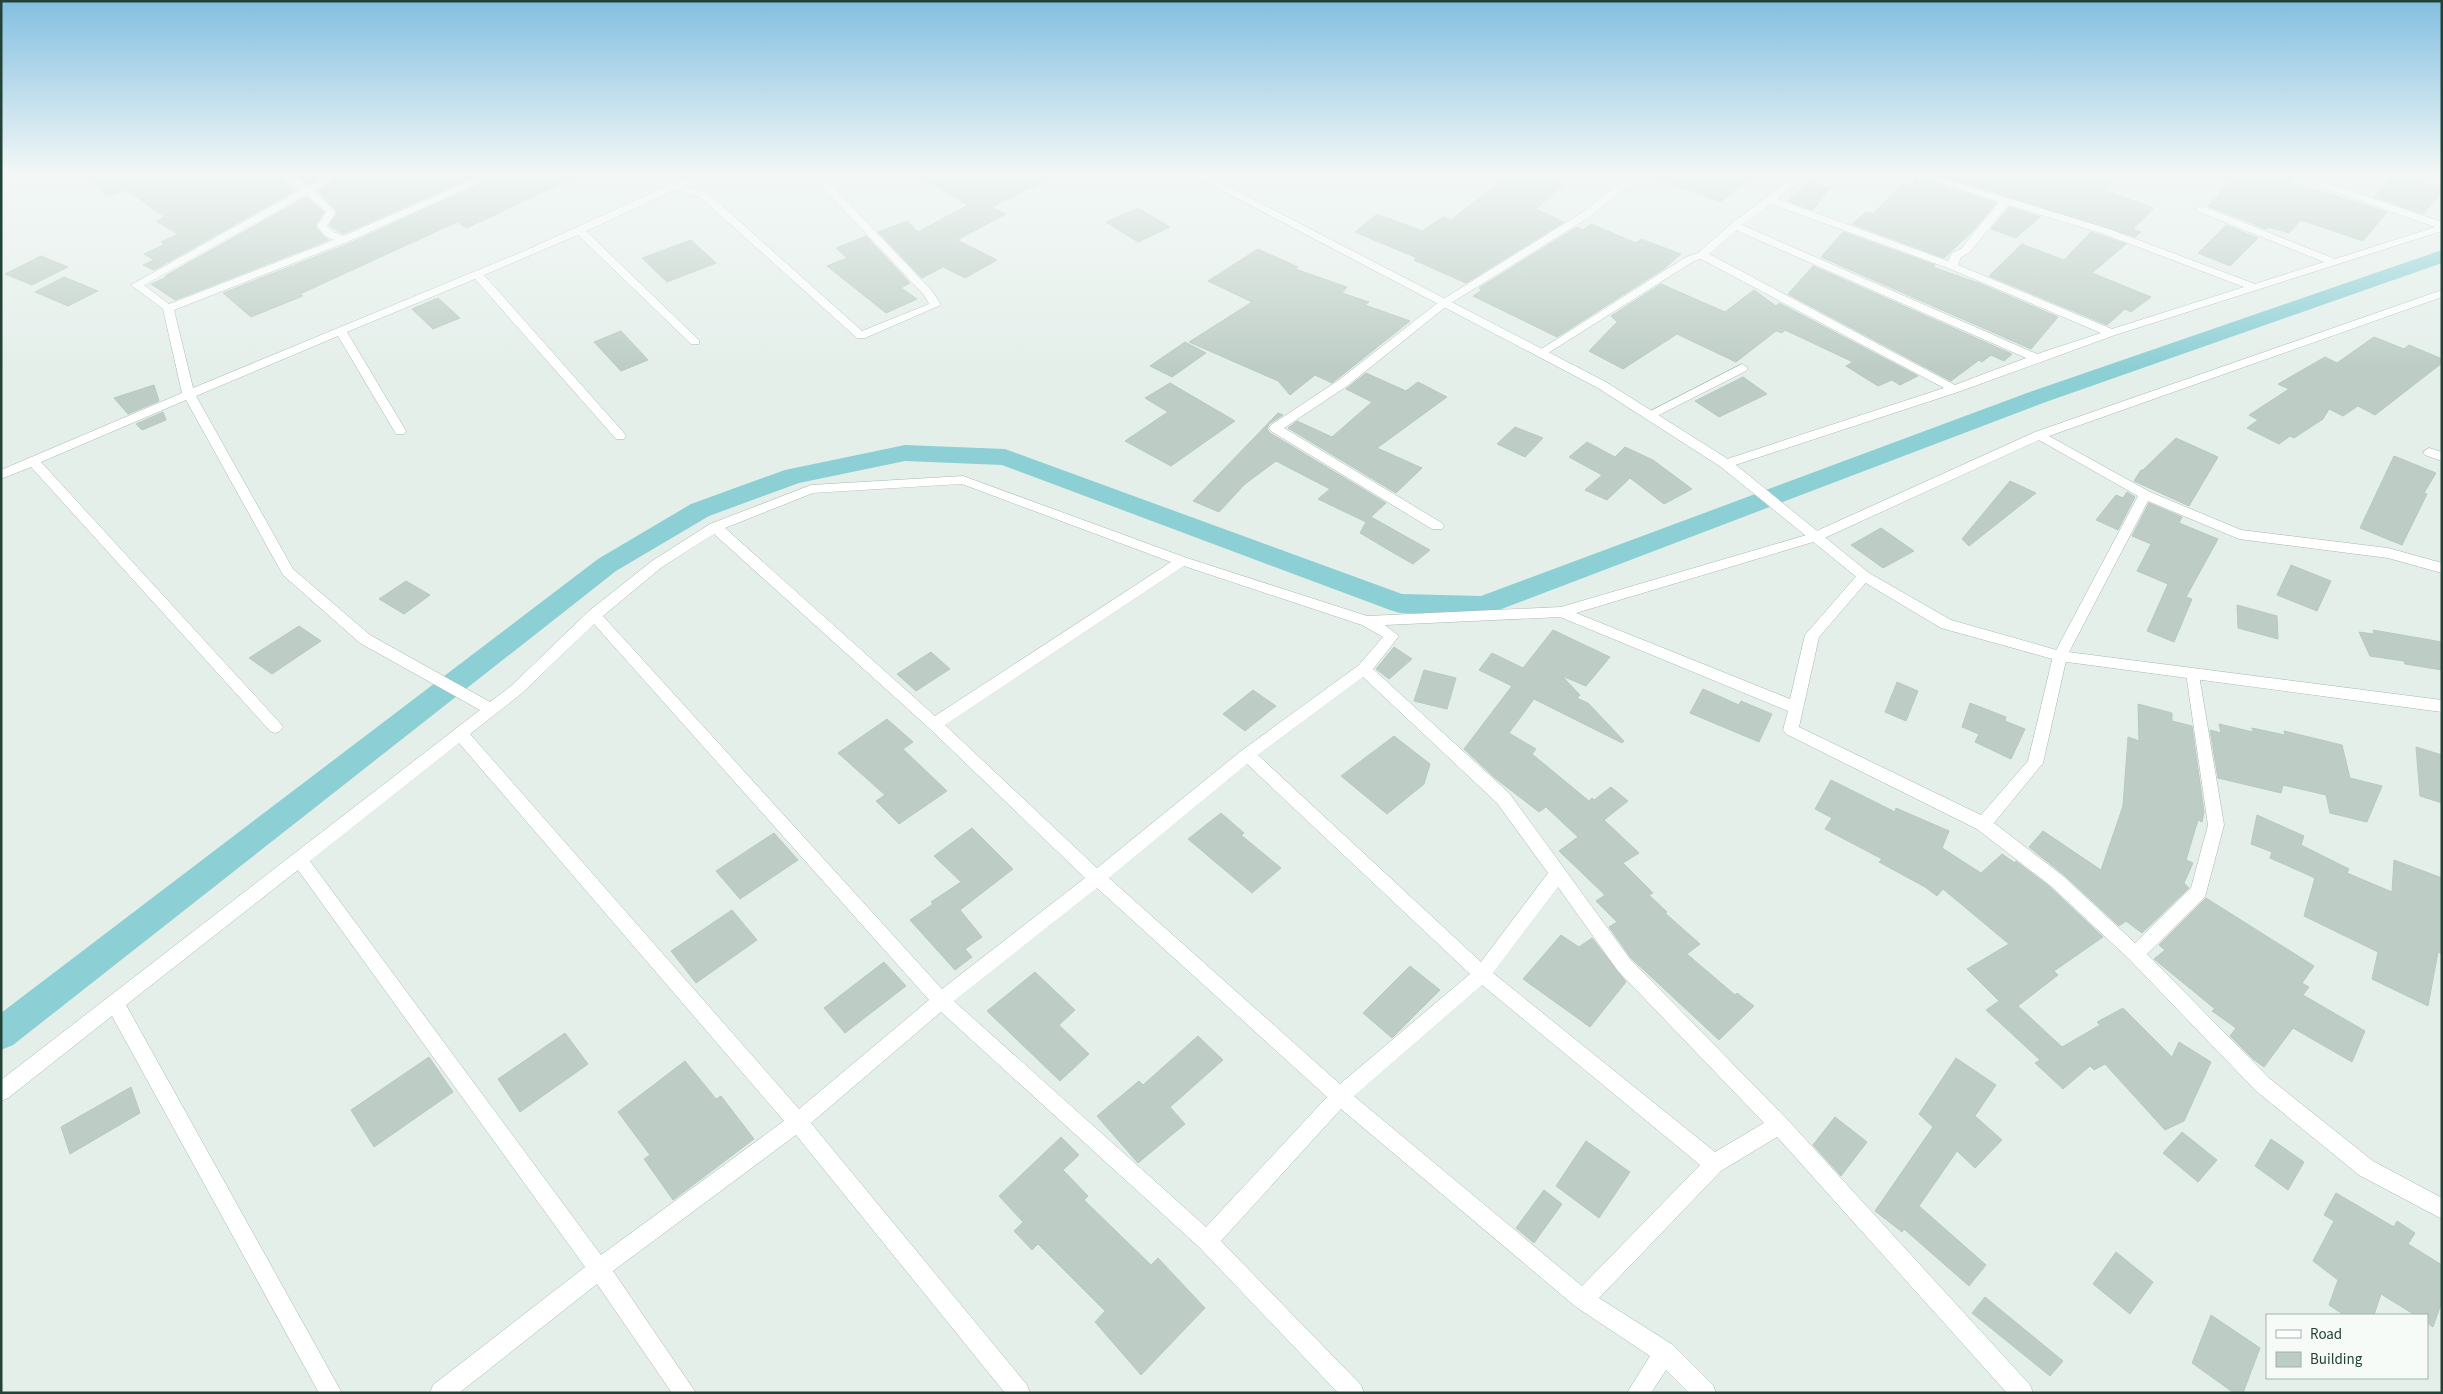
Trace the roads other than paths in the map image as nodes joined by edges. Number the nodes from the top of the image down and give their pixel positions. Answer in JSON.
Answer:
{"nodes":[{"id":1,"x":222,"y":239,"type":"edge"},
{"id":2,"x":561,"y":239,"type":"edge"},
{"id":3,"x":588,"y":239,"type":"edge"},
{"id":4,"x":753,"y":239,"type":"edge"},
{"id":5,"x":878,"y":239,"type":"edge"},
{"id":6,"x":1321,"y":239,"type":"edge"},
{"id":7,"x":1547,"y":239,"type":"edge"},
{"id":8,"x":1720,"y":239,"type":"edge"},
{"id":9,"x":1765,"y":239,"type":"edge"},
{"id":10,"x":1878,"y":239,"type":"edge"},
{"id":11,"x":1975,"y":239,"type":"edge"},
{"id":12,"x":2124,"y":239,"type":"edge"},
{"id":13,"x":2276,"y":239,"type":"edge"},
{"id":14,"x":2405,"y":239,"type":"edge"},
{"id":15,"x":343,"y":240,"type":"edge"},
{"id":16,"x":1702,"y":255,"type":"junction"},
{"id":17,"x":2334,"y":262,"type":"junction"},
{"id":18,"x":1952,"y":266,"type":"junction"},
{"id":19,"x":477,"y":274,"type":"junction"},
{"id":20,"x":2253,"y":287,"type":"junction"},
{"id":21,"x":2441,"y":295,"type":"edge"},
{"id":22,"x":1444,"y":303,"type":"junction"},
{"id":23,"x":168,"y":308,"type":"junction"},
{"id":24,"x":340,"y":330,"type":"junction"},
{"id":25,"x":2111,"y":333,"type":"junction"},
{"id":26,"x":695,"y":342,"type":"dead end"},
{"id":27,"x":1540,"y":353,"type":"junction"},
{"id":28,"x":2036,"y":358,"type":"junction"},
{"id":29,"x":1742,"y":368,"type":"dead end"},
{"id":30,"x":1954,"y":389,"type":"junction"},
{"id":31,"x":188,"y":394,"type":"junction"},
{"id":32,"x":1649,"y":415,"type":"junction"},
{"id":33,"x":400,"y":431,"type":"dead end"},
{"id":34,"x":2038,"y":435,"type":"junction"},
{"id":35,"x":620,"y":436,"type":"dead end"},
{"id":36,"x":2429,"y":452,"type":"dead end"},
{"id":37,"x":2442,"y":457,"type":"edge"},
{"id":38,"x":33,"y":461,"type":"junction"},
{"id":39,"x":1729,"y":467,"type":"junction"},
{"id":40,"x":1,"y":475,"type":"edge"},
{"id":41,"x":2145,"y":495,"type":"junction"},
{"id":42,"x":1437,"y":526,"type":"dead end"},
{"id":43,"x":715,"y":527,"type":"junction"},
{"id":44,"x":1810,"y":533,"type":"junction"},
{"id":45,"x":1182,"y":561,"type":"junction"},
{"id":46,"x":2442,"y":568,"type":"edge"},
{"id":47,"x":1864,"y":576,"type":"junction"},
{"id":48,"x":1561,"y":612,"type":"junction"},
{"id":49,"x":594,"y":614,"type":"junction"},
{"id":50,"x":1367,"y":621,"type":"junction"},
{"id":51,"x":2060,"y":656,"type":"junction"},
{"id":52,"x":1364,"y":669,"type":"junction"},
{"id":53,"x":2193,"y":673,"type":"junction"},
{"id":54,"x":2442,"y":706,"type":"edge"},
{"id":55,"x":1796,"y":708,"type":"junction"},
{"id":56,"x":491,"y":709,"type":"junction"},
{"id":57,"x":934,"y":724,"type":"junction"},
{"id":58,"x":275,"y":727,"type":"dead end"},
{"id":59,"x":460,"y":733,"type":"junction"},
{"id":60,"x":1247,"y":755,"type":"junction"},
{"id":61,"x":1983,"y":824,"type":"junction"},
{"id":62,"x":300,"y":859,"type":"junction"},
{"id":63,"x":1558,"y":873,"type":"junction"},
{"id":64,"x":1097,"y":878,"type":"junction"},
{"id":65,"x":2135,"y":954,"type":"junction"},
{"id":66,"x":1482,"y":974,"type":"junction"},
{"id":67,"x":941,"y":1001,"type":"junction"},
{"id":68,"x":115,"y":1003,"type":"junction"},
{"id":69,"x":1,"y":1092,"type":"edge"},
{"id":70,"x":1340,"y":1096,"type":"junction"},
{"id":71,"x":798,"y":1122,"type":"junction"},
{"id":72,"x":1779,"y":1125,"type":"junction"},
{"id":73,"x":1714,"y":1164,"type":"junction"},
{"id":74,"x":2442,"y":1209,"type":"edge"},
{"id":75,"x":1207,"y":1241,"type":"junction"},
{"id":76,"x":599,"y":1269,"type":"junction"},
{"id":77,"x":1583,"y":1300,"type":"junction"},
{"id":78,"x":1665,"y":1353,"type":"junction"},
{"id":79,"x":331,"y":1393,"type":"edge"},
{"id":80,"x":441,"y":1393,"type":"edge"},
{"id":81,"x":685,"y":1393,"type":"edge"},
{"id":82,"x":1019,"y":1393,"type":"edge"},
{"id":83,"x":1353,"y":1393,"type":"edge"},
{"id":84,"x":1638,"y":1393,"type":"edge"},
{"id":85,"x":1705,"y":1393,"type":"edge"},
{"id":86,"x":2022,"y":1393,"type":"edge"}],
"edges":[{"from":1,"to":23,"type":"street"},
{"from":2,"to":19,"type":"street"},
{"from":3,"to":26,"type":"street"},
{"from":4,"to":5,"type":"street"},
{"from":6,"to":22,"type":"street"},
{"from":7,"to":22,"type":"street"},
{"from":8,"to":16,"type":"street"},
{"from":9,"to":28,"type":"street"},
{"from":10,"to":18,"type":"street"},
{"from":11,"to":18,"type":"street"},
{"from":12,"to":20,"type":"street"},
{"from":13,"to":17,"type":"street"},
{"from":14,"to":17,"type":"street"},
{"from":15,"to":23,"type":"street"},
{"from":16,"to":27,"type":"street"},
{"from":16,"to":30,"type":"street"},
{"from":17,"to":20,"type":"street"},
{"from":18,"to":25,"type":"street"},
{"from":19,"to":24,"type":"street"},
{"from":19,"to":35,"type":"street"},
{"from":20,"to":25,"type":"street"},
{"from":21,"to":34,"type":"street"},
{"from":22,"to":27,"type":"street"},
{"from":22,"to":42,"type":"street"},
{"from":23,"to":31,"type":"street"},
{"from":24,"to":31,"type":"street"},
{"from":24,"to":33,"type":"street"},
{"from":25,"to":28,"type":"street"},
{"from":27,"to":32,"type":"street"},
{"from":28,"to":30,"type":"street"},
{"from":29,"to":32,"type":"street"},
{"from":30,"to":39,"type":"street"},
{"from":31,"to":38,"type":"street"},
{"from":31,"to":56,"type":"street"},
{"from":32,"to":39,"type":"street"},
{"from":34,"to":41,"type":"street"},
{"from":34,"to":44,"type":"street"},
{"from":36,"to":37,"type":"street"},
{"from":38,"to":40,"type":"street"},
{"from":38,"to":58,"type":"street"},
{"from":39,"to":44,"type":"street"},
{"from":41,"to":46,"type":"street"},
{"from":41,"to":51,"type":"street"},
{"from":43,"to":45,"type":"street"},
{"from":43,"to":49,"type":"street"},
{"from":43,"to":57,"type":"street"},
{"from":44,"to":47,"type":"street"},
{"from":44,"to":48,"type":"street"},
{"from":45,"to":50,"type":"street"},
{"from":45,"to":57,"type":"street"},
{"from":47,"to":51,"type":"street"},
{"from":47,"to":55,"type":"street"},
{"from":48,"to":50,"type":"street"},
{"from":48,"to":55,"type":"street"},
{"from":49,"to":56,"type":"street"},
{"from":49,"to":67,"type":"street"},
{"from":50,"to":52,"type":"street"},
{"from":51,"to":53,"type":"street"},
{"from":51,"to":61,"type":"street"},
{"from":52,"to":60,"type":"street"},
{"from":52,"to":63,"type":"street"},
{"from":53,"to":54,"type":"street"},
{"from":53,"to":65,"type":"street"},
{"from":55,"to":61,"type":"street"},
{"from":56,"to":59,"type":"street"},
{"from":57,"to":64,"type":"street"},
{"from":59,"to":62,"type":"street"},
{"from":59,"to":71,"type":"street"},
{"from":60,"to":64,"type":"street"},
{"from":60,"to":66,"type":"street"},
{"from":61,"to":65,"type":"street"},
{"from":62,"to":68,"type":"street"},
{"from":62,"to":76,"type":"street"},
{"from":63,"to":66,"type":"street"},
{"from":63,"to":72,"type":"street"},
{"from":64,"to":67,"type":"street"},
{"from":64,"to":70,"type":"street"},
{"from":65,"to":74,"type":"street"},
{"from":66,"to":70,"type":"street"},
{"from":66,"to":73,"type":"street"},
{"from":67,"to":71,"type":"street"},
{"from":67,"to":75,"type":"street"},
{"from":68,"to":69,"type":"street"},
{"from":68,"to":79,"type":"street"},
{"from":70,"to":75,"type":"street"},
{"from":70,"to":77,"type":"street"},
{"from":71,"to":76,"type":"street"},
{"from":71,"to":82,"type":"street"},
{"from":72,"to":73,"type":"street"},
{"from":72,"to":86,"type":"street"},
{"from":73,"to":77,"type":"street"},
{"from":75,"to":83,"type":"street"},
{"from":76,"to":80,"type":"street"},
{"from":76,"to":81,"type":"street"},
{"from":77,"to":78,"type":"street"},
{"from":78,"to":84,"type":"street"},
{"from":78,"to":85,"type":"street"}]}
